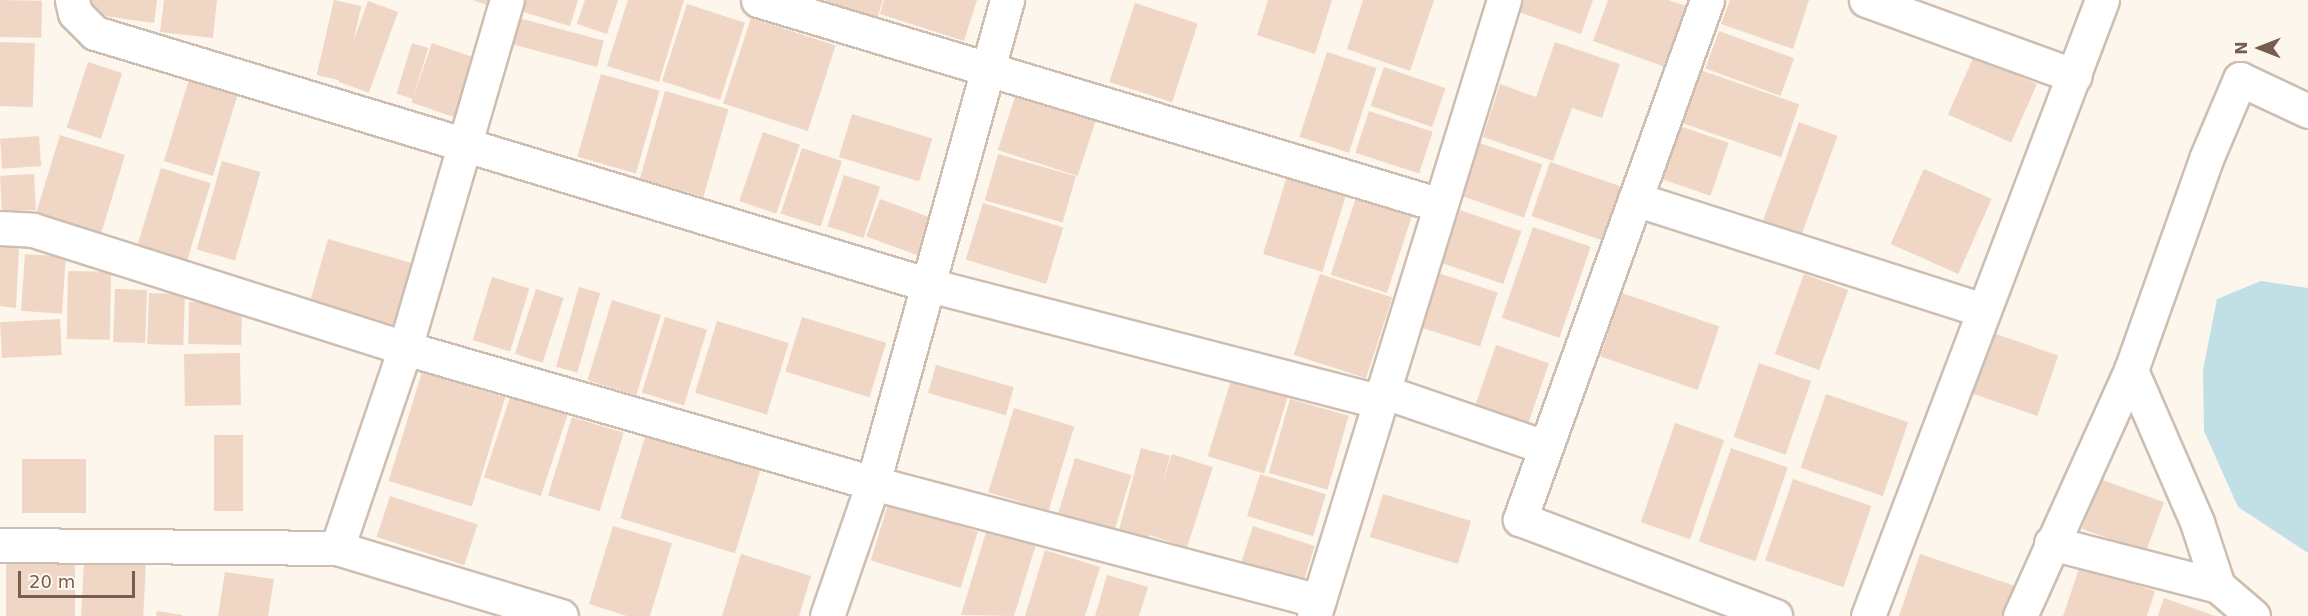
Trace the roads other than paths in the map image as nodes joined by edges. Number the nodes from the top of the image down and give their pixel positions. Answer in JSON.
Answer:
{"nodes":[{"id":1,"x":72,"y":0,"type":"edge"},
{"id":2,"x":507,"y":0,"type":"edge"},
{"id":3,"x":758,"y":0,"type":"edge"},
{"id":4,"x":1007,"y":0,"type":"edge"},
{"id":5,"x":1504,"y":0,"type":"edge"},
{"id":6,"x":1707,"y":0,"type":"edge"},
{"id":7,"x":1866,"y":0,"type":"edge"},
{"id":8,"x":2102,"y":0,"type":"edge"},
{"id":9,"x":989,"y":69,"type":"junction"},
{"id":10,"x":2075,"y":76,"type":"junction"},
{"id":11,"x":2308,"y":111,"type":"edge"},
{"id":12,"x":463,"y":144,"type":"junction"},
{"id":13,"x":1635,"y":199,"type":"junction"},
{"id":14,"x":1440,"y":205,"type":"junction"},
{"id":15,"x":0,"y":228,"type":"edge"},
{"id":16,"x":929,"y":285,"type":"junction"},
{"id":17,"x":1982,"y":310,"type":"junction"},
{"id":18,"x":405,"y":348,"type":"junction"},
{"id":19,"x":2131,"y":370,"type":"junction"},
{"id":20,"x":1380,"y":396,"type":"junction"},
{"id":21,"x":1545,"y":447,"type":"junction"},
{"id":22,"x":873,"y":483,"type":"junction"},
{"id":23,"x":2051,"y":543,"type":"junction"},
{"id":24,"x":0,"y":545,"type":"edge"},
{"id":25,"x":337,"y":548,"type":"junction"},
{"id":26,"x":2218,"y":586,"type":"junction"},
{"id":27,"x":1708,"y":604,"type":"edge"},
{"id":28,"x":1317,"y":609,"type":"edge"},
{"id":29,"x":561,"y":616,"type":"edge"},
{"id":30,"x":827,"y":616,"type":"edge"},
{"id":31,"x":1775,"y":616,"type":"edge"},
{"id":32,"x":1868,"y":616,"type":"edge"},
{"id":33,"x":2020,"y":616,"type":"edge"},
{"id":34,"x":2253,"y":616,"type":"edge"}],
"edges":[{"from":1,"to":12,"type":"street"},
{"from":2,"to":12,"type":"street"},
{"from":3,"to":9,"type":"street"},
{"from":4,"to":9,"type":"street"},
{"from":5,"to":14,"type":"street"},
{"from":6,"to":13,"type":"street"},
{"from":7,"to":10,"type":"street"},
{"from":8,"to":10,"type":"street"},
{"from":9,"to":14,"type":"street"},
{"from":9,"to":16,"type":"street"},
{"from":10,"to":17,"type":"street"},
{"from":11,"to":19,"type":"street"},
{"from":12,"to":16,"type":"street"},
{"from":12,"to":18,"type":"street"},
{"from":13,"to":17,"type":"street"},
{"from":13,"to":21,"type":"street"},
{"from":14,"to":20,"type":"street"},
{"from":15,"to":18,"type":"street"},
{"from":16,"to":20,"type":"street"},
{"from":16,"to":22,"type":"street"},
{"from":17,"to":32,"type":"street"},
{"from":18,"to":22,"type":"street"},
{"from":18,"to":25,"type":"street"},
{"from":19,"to":23,"type":"street"},
{"from":19,"to":26,"type":"street"},
{"from":20,"to":21,"type":"street"},
{"from":20,"to":28,"type":"street"},
{"from":21,"to":27,"type":"street"},
{"from":22,"to":28,"type":"street"},
{"from":22,"to":30,"type":"street"},
{"from":23,"to":26,"type":"street"},
{"from":23,"to":33,"type":"street"},
{"from":24,"to":25,"type":"street"},
{"from":25,"to":29,"type":"street"},
{"from":26,"to":34,"type":"street"},
{"from":27,"to":31,"type":"street"}]}
